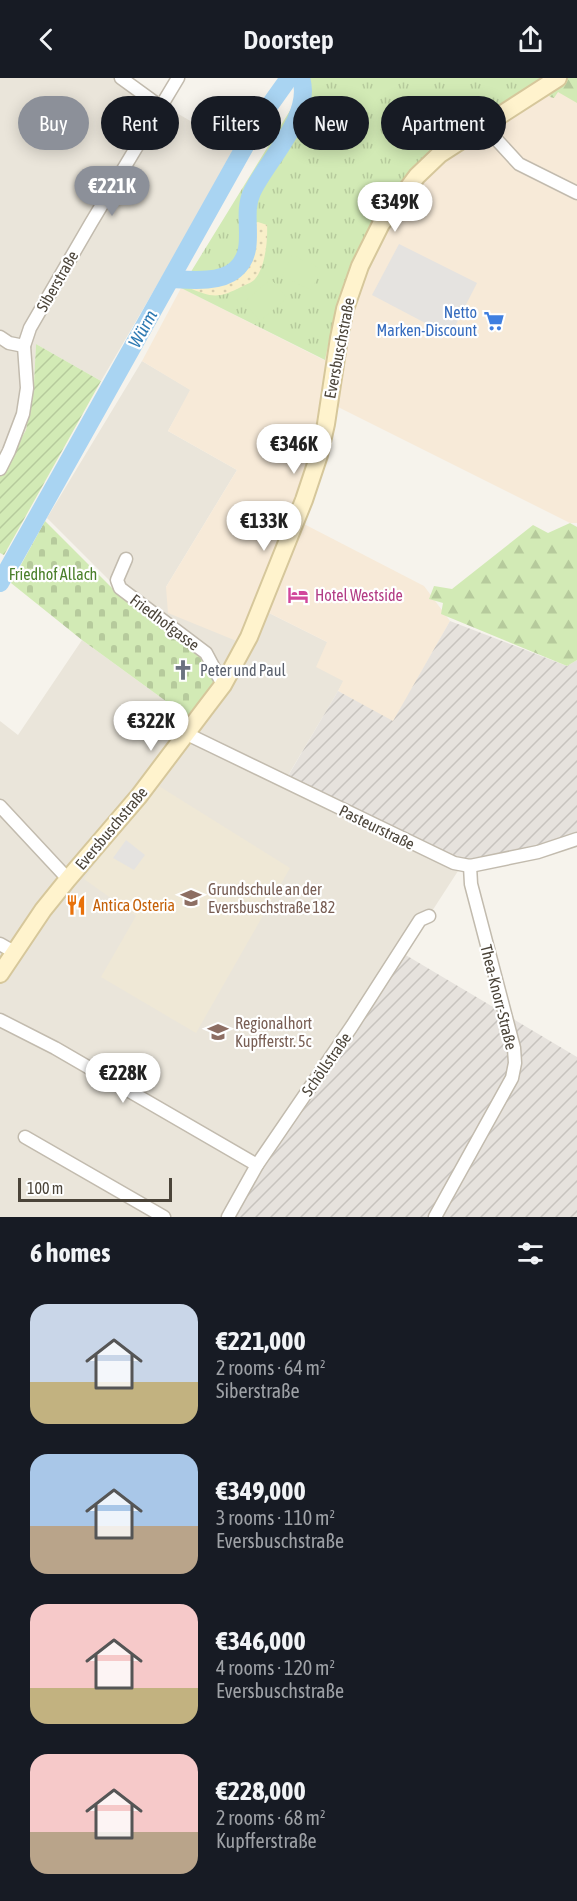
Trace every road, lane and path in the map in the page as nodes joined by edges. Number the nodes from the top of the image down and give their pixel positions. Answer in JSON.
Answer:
{"nodes":[{"id":1,"x":121,"y":78,"type":"edge"},
{"id":2,"x":178,"y":78,"type":"edge"},
{"id":3,"x":558,"y":78,"type":"edge"},
{"id":4,"x":146,"y":96,"type":"edge"},
{"id":5,"x":167,"y":96,"type":"edge"},
{"id":6,"x":506,"y":112,"type":"edge"},
{"id":7,"x":135,"y":150,"type":"edge"},
{"id":8,"x":446,"y":150,"type":"edge"},
{"id":9,"x":506,"y":150,"type":"edge"},
{"id":10,"x":577,"y":193,"type":"edge"},
{"id":11,"x":0,"y":337,"type":"edge"},
{"id":12,"x":24,"y":346,"type":"junction"},
{"id":13,"x":0,"y":468,"type":"edge"},
{"id":14,"x":126,"y":559,"type":"dead end"},
{"id":15,"x":223,"y":685,"type":"junction"},
{"id":16,"x":187,"y":734,"type":"junction"},
{"id":17,"x":0,"y":806,"type":"edge"},
{"id":18,"x":577,"y":839,"type":"edge"},
{"id":19,"x":470,"y":866,"type":"junction"},
{"id":20,"x":68,"y":879,"type":"junction"},
{"id":21,"x":429,"y":916,"type":"dead end"},
{"id":22,"x":7,"y":948,"type":"edge"},
{"id":23,"x":0,"y":974,"type":"edge"},
{"id":24,"x":0,"y":1020,"type":"edge"},
{"id":25,"x":25,"y":1137,"type":"dead end"},
{"id":26,"x":257,"y":1165,"type":"junction"},
{"id":27,"x":164,"y":1217,"type":"edge"},
{"id":28,"x":228,"y":1217,"type":"edge"},
{"id":29,"x":435,"y":1217,"type":"edge"}],
"edges":[{"from":1,"to":4,"type":"street"},
{"from":2,"to":5,"type":"street","name":"Siberstraße"},
{"from":3,"to":6,"type":"main road","name":"Eversbuschstraße"},
{"from":7,"to":12,"type":"street","name":"Siberstraße"},
{"from":8,"to":15,"type":"main road","name":"Eversbuschstraße"},
{"from":9,"to":10,"type":"street"},
{"from":11,"to":12,"type":"street"},
{"from":12,"to":13,"type":"street","name":"Siberstraße"},
{"from":14,"to":15,"type":"street","name":"Friedhofgasse"},
{"from":15,"to":16,"type":"main road","name":"Eversbuschstraße"},
{"from":16,"to":19,"type":"street","name":"Pasteurstraße"},
{"from":16,"to":20,"type":"main road","name":"Eversbuschstraße"},
{"from":17,"to":20,"type":"street"},
{"from":18,"to":19,"type":"street","name":"Pasteurstraße"},
{"from":19,"to":29,"type":"street","name":"Thea-Knorr-Straße"},
{"from":20,"to":22,"type":"main road","name":"Eversbuschstraße"},
{"from":21,"to":26,"type":"street","name":"Schöllstraße"},
{"from":22,"to":23,"type":"main road","name":"Eversbuschstraße"},
{"from":24,"to":26,"type":"street"},
{"from":25,"to":27,"type":"street"},
{"from":26,"to":28,"type":"street","name":"Schöllstraße"}]}
